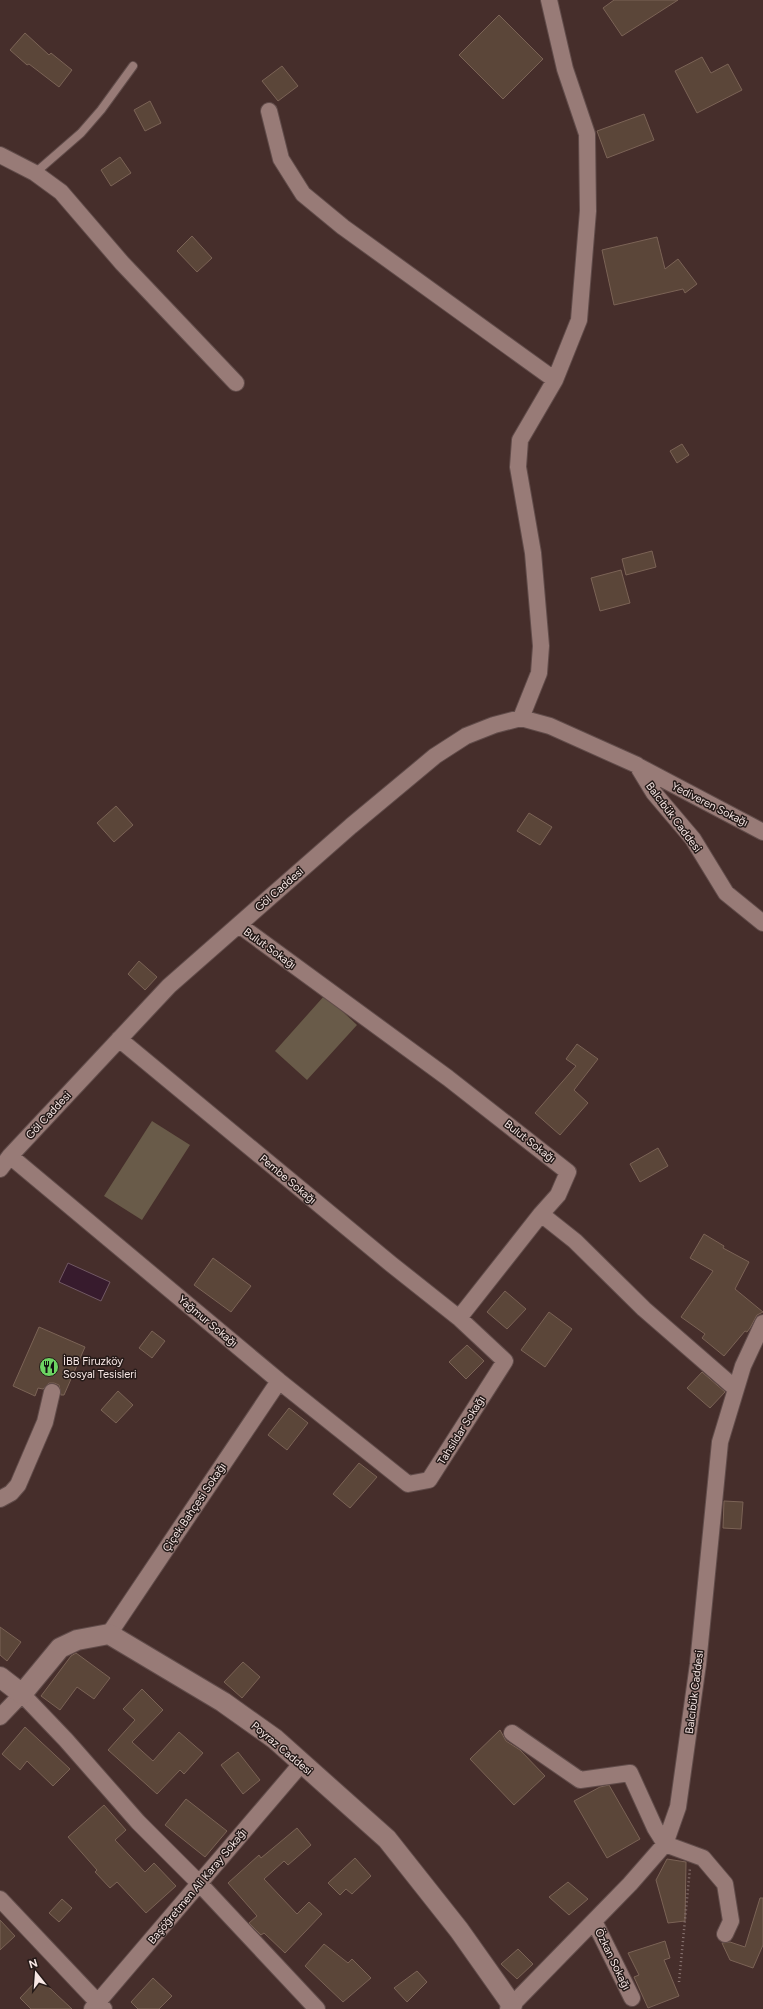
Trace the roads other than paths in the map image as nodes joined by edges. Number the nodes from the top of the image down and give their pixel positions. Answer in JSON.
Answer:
{"nodes":[{"id":1,"x":549,"y":0,"type":"edge"},
{"id":2,"x":133,"y":66,"type":"dead end"},
{"id":3,"x":269,"y":111,"type":"dead end"},
{"id":4,"x":0,"y":155,"type":"edge"},
{"id":5,"x":35,"y":173,"type":"junction"},
{"id":6,"x":555,"y":380,"type":"junction"},
{"id":7,"x":236,"y":383,"type":"dead end"},
{"id":8,"x":521,"y":718,"type":"junction"},
{"id":9,"x":637,"y":765,"type":"junction"},
{"id":10,"x":763,"y":832,"type":"edge"},
{"id":11,"x":763,"y":923,"type":"edge"},
{"id":12,"x":239,"y":925,"type":"junction"},
{"id":13,"x":119,"y":1039,"type":"junction"},
{"id":14,"x":10,"y":1156,"type":"junction"},
{"id":15,"x":0,"y":1169,"type":"edge"},
{"id":16,"x":541,"y":1214,"type":"junction"},
{"id":17,"x":459,"y":1318,"type":"junction"},
{"id":18,"x":763,"y":1323,"type":"edge"},
{"id":19,"x":505,"y":1361,"type":"joint"},
{"id":20,"x":279,"y":1381,"type":"junction"},
{"id":21,"x":736,"y":1389,"type":"junction"},
{"id":22,"x":52,"y":1392,"type":"dead end"},
{"id":23,"x":408,"y":1484,"type":"joint"},
{"id":24,"x":0,"y":1498,"type":"edge"},
{"id":25,"x":109,"y":1634,"type":"junction"},
{"id":26,"x":0,"y":1677,"type":"edge"},
{"id":27,"x":22,"y":1694,"type":"junction"},
{"id":28,"x":0,"y":1717,"type":"edge"},
{"id":29,"x":512,"y":1733,"type":"dead end"},
{"id":30,"x":302,"y":1763,"type":"junction"},
{"id":31,"x":665,"y":1844,"type":"junction"},
{"id":32,"x":200,"y":1883,"type":"junction"},
{"id":33,"x":0,"y":1899,"type":"edge"},
{"id":34,"x":594,"y":1921,"type":"junction"},
{"id":35,"x":725,"y":1934,"type":"dead end"},
{"id":36,"x":632,"y":1998,"type":"dead end"},
{"id":37,"x":98,"y":2007,"type":"edge"},
{"id":38,"x":510,"y":2007,"type":"edge"},
{"id":39,"x":317,"y":2009,"type":"edge"}],
"edges":[{"from":1,"to":6,"type":"street"},
{"from":2,"to":5,"type":"lane"},
{"from":3,"to":6,"type":"street"},
{"from":4,"to":5,"type":"street"},
{"from":5,"to":7,"type":"street"},
{"from":6,"to":8,"type":"street"},
{"from":8,"to":9,"type":"street"},
{"from":8,"to":12,"type":"street","name":"Göl Caddesi"},
{"from":9,"to":10,"type":"street","name":"Yediveren Sokağı"},
{"from":9,"to":11,"type":"street","name":"Balcıbük Caddesi"},
{"from":12,"to":13,"type":"street","name":"Göl Caddesi"},
{"from":12,"to":16,"type":"street","name":"Bulut Sokağı"},
{"from":13,"to":14,"type":"street","name":"Göl Caddesi"},
{"from":13,"to":17,"type":"street","name":"Pembe Sokağı"},
{"from":14,"to":15,"type":"street","name":"Göl Caddesi"},
{"from":14,"to":20,"type":"street","name":"Yağmur Sokağı"},
{"from":16,"to":17,"type":"street"},
{"from":16,"to":21,"type":"street"},
{"from":17,"to":19,"type":"street","name":"Pembe Sokağı"},
{"from":18,"to":21,"type":"street","name":"Balcıbük Caddesi"},
{"from":19,"to":23,"type":"street","name":"Tahsildar Sokağı"},
{"from":20,"to":23,"type":"street","name":"Yağmur Sokağı"},
{"from":20,"to":25,"type":"street","name":"Çiçek Bahçesi Sokağı"},
{"from":21,"to":31,"type":"street","name":"Balcıbük Caddesi"},
{"from":22,"to":24,"type":"street"},
{"from":25,"to":27,"type":"street"},
{"from":25,"to":30,"type":"street","name":"Poyraz Caddesi"},
{"from":26,"to":27,"type":"street"},
{"from":27,"to":28,"type":"street"},
{"from":27,"to":32,"type":"street"},
{"from":29,"to":31,"type":"street"},
{"from":30,"to":32,"type":"street","name":"Başöğretmen Ali Karay Sokağı"},
{"from":30,"to":38,"type":"street","name":"Poyraz Caddesi"},
{"from":31,"to":34,"type":"street","name":"Balcıbük Caddesi"},
{"from":31,"to":35,"type":"street"},
{"from":32,"to":37,"type":"street","name":"Başöğretmen Ali Karay Sokağı"},
{"from":32,"to":39,"type":"street"},
{"from":33,"to":37,"type":"street"},
{"from":34,"to":36,"type":"street","name":"Özkan Sokağı"},
{"from":34,"to":38,"type":"street","name":"Balcıbük Caddesi"}]}
